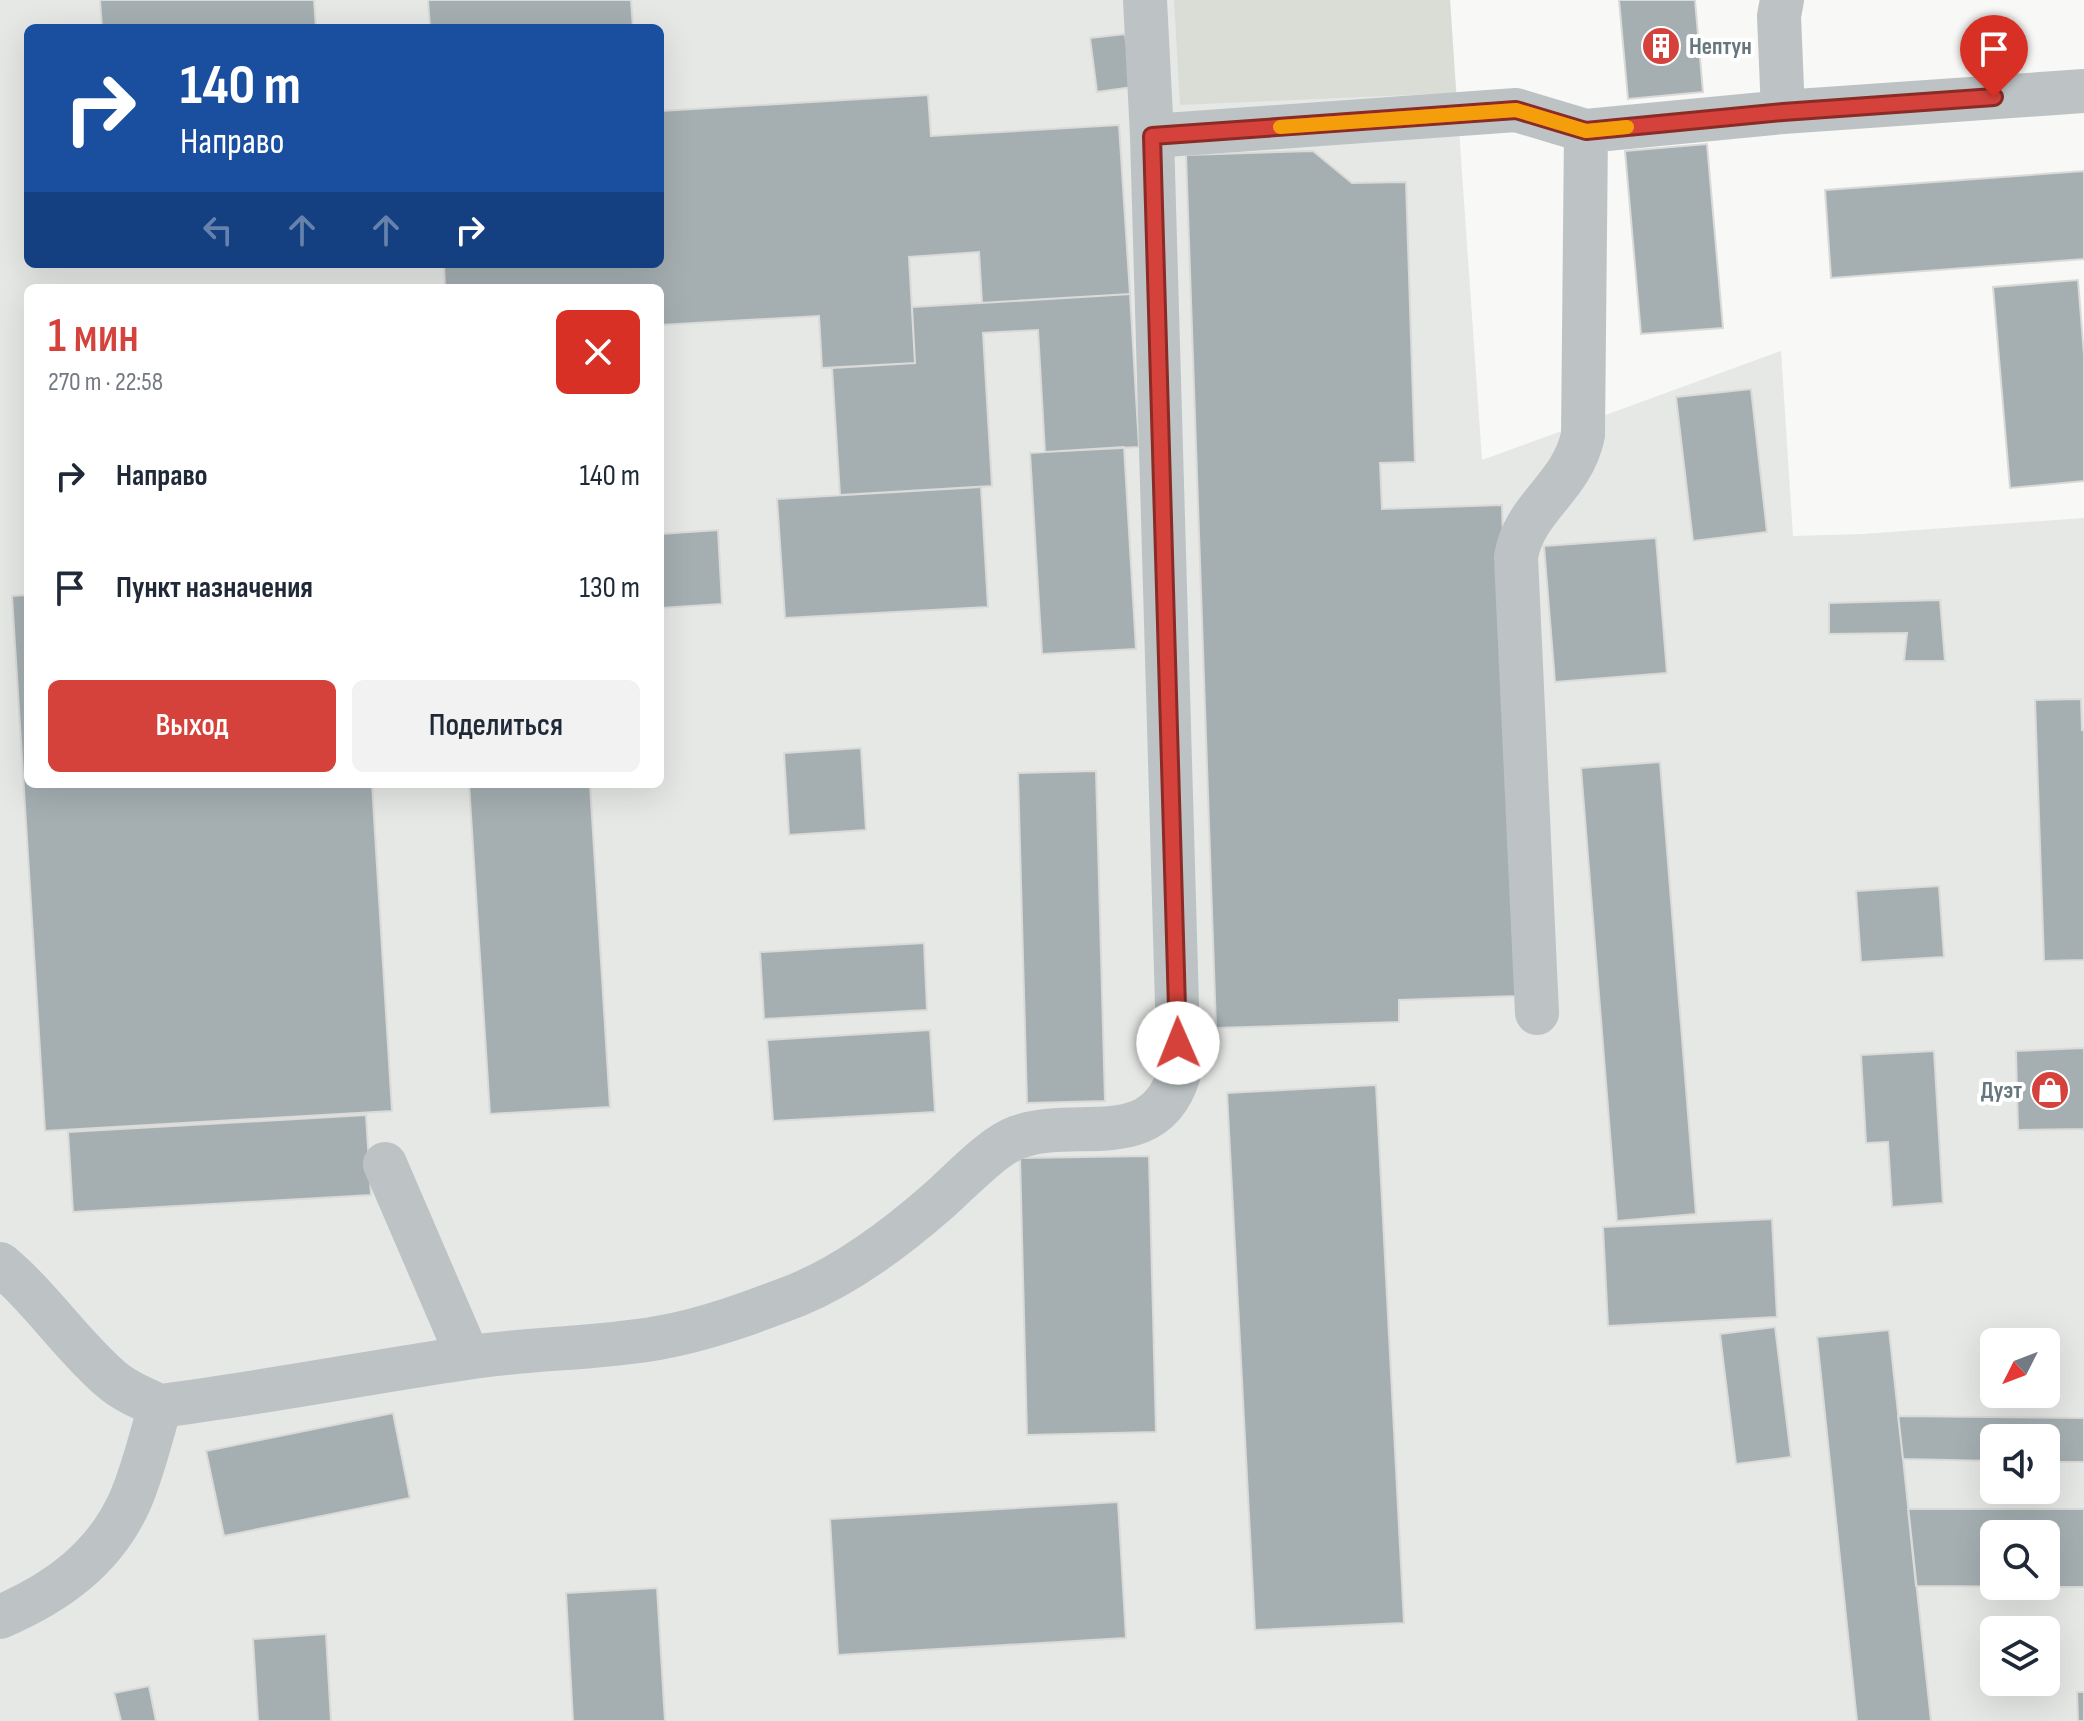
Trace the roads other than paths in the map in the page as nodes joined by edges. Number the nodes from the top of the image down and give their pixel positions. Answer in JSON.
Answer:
{"nodes":[{"id":1,"x":1145,"y":0,"type":"edge"},
{"id":2,"x":1782,"y":0,"type":"edge"},
{"id":3,"x":2084,"y":91,"type":"edge"},
{"id":4,"x":1783,"y":112,"type":"junction"},
{"id":5,"x":1586,"y":131,"type":"junction"},
{"id":6,"x":1152,"y":136,"type":"junction"},
{"id":7,"x":1537,"y":1013,"type":"dead end"},
{"id":8,"x":385,"y":1164,"type":"dead end"},
{"id":9,"x":0,"y":1264,"type":"edge"},
{"id":10,"x":468,"y":1357,"type":"junction"},
{"id":11,"x":160,"y":1406,"type":"junction"},
{"id":12,"x":0,"y":1617,"type":"edge"}],
"edges":[{"from":1,"to":6,"type":"lane"},
{"from":2,"to":4,"type":"lane"},
{"from":3,"to":4,"type":"lane"},
{"from":4,"to":5,"type":"lane"},
{"from":5,"to":6,"type":"lane"},
{"from":5,"to":7,"type":"lane"},
{"from":6,"to":10,"type":"lane"},
{"from":8,"to":10,"type":"lane"},
{"from":9,"to":11,"type":"lane"},
{"from":10,"to":11,"type":"lane"},
{"from":11,"to":12,"type":"lane"}]}
